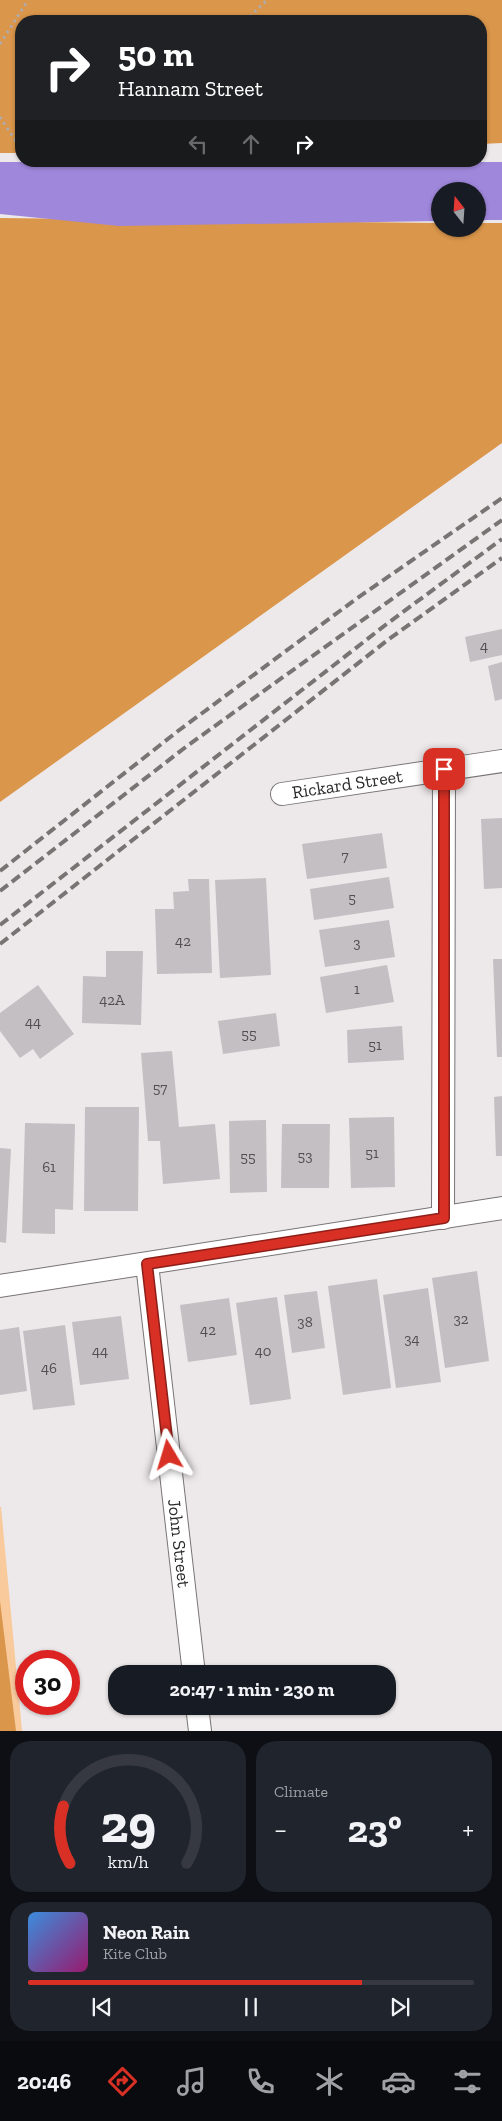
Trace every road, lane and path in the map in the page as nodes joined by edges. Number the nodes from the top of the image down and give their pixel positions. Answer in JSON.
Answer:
{"nodes":[{"id":1,"x":28,"y":0,"type":"edge"},
{"id":2,"x":267,"y":0,"type":"edge"},
{"id":3,"x":18,"y":15,"type":"edge"},
{"id":4,"x":251,"y":15,"type":"edge"},
{"id":5,"x":15,"y":20,"type":"edge"},
{"id":6,"x":0,"y":44,"type":"edge"},
{"id":7,"x":0,"y":117,"type":"edge"},
{"id":8,"x":15,"y":140,"type":"edge"},
{"id":9,"x":502,"y":760,"type":"edge"},
{"id":10,"x":444,"y":769,"type":"junction"},
{"id":11,"x":282,"y":794,"type":"dead end"},
{"id":12,"x":502,"y":1208,"type":"edge"},
{"id":13,"x":444,"y":1218,"type":"junction"},
{"id":14,"x":147,"y":1264,"type":"junction"},
{"id":15,"x":0,"y":1286,"type":"edge"},
{"id":16,"x":193,"y":1665,"type":"edge"},
{"id":17,"x":198,"y":1715,"type":"edge"},
{"id":18,"x":200,"y":1731,"type":"edge"}],
"edges":[{"from":1,"to":3,"type":"path"},
{"from":2,"to":4,"type":"path"},
{"from":5,"to":6,"type":"path"},
{"from":7,"to":8,"type":"path"},
{"from":9,"to":10,"type":"street","name":"Rickard Street"},
{"from":10,"to":11,"type":"street","name":"Rickard Street"},
{"from":10,"to":13,"type":"street"},
{"from":12,"to":13,"type":"street"},
{"from":13,"to":14,"type":"street"},
{"from":14,"to":15,"type":"street"},
{"from":14,"to":16,"type":"street","name":"John Street"},
{"from":17,"to":18,"type":"street"}]}
